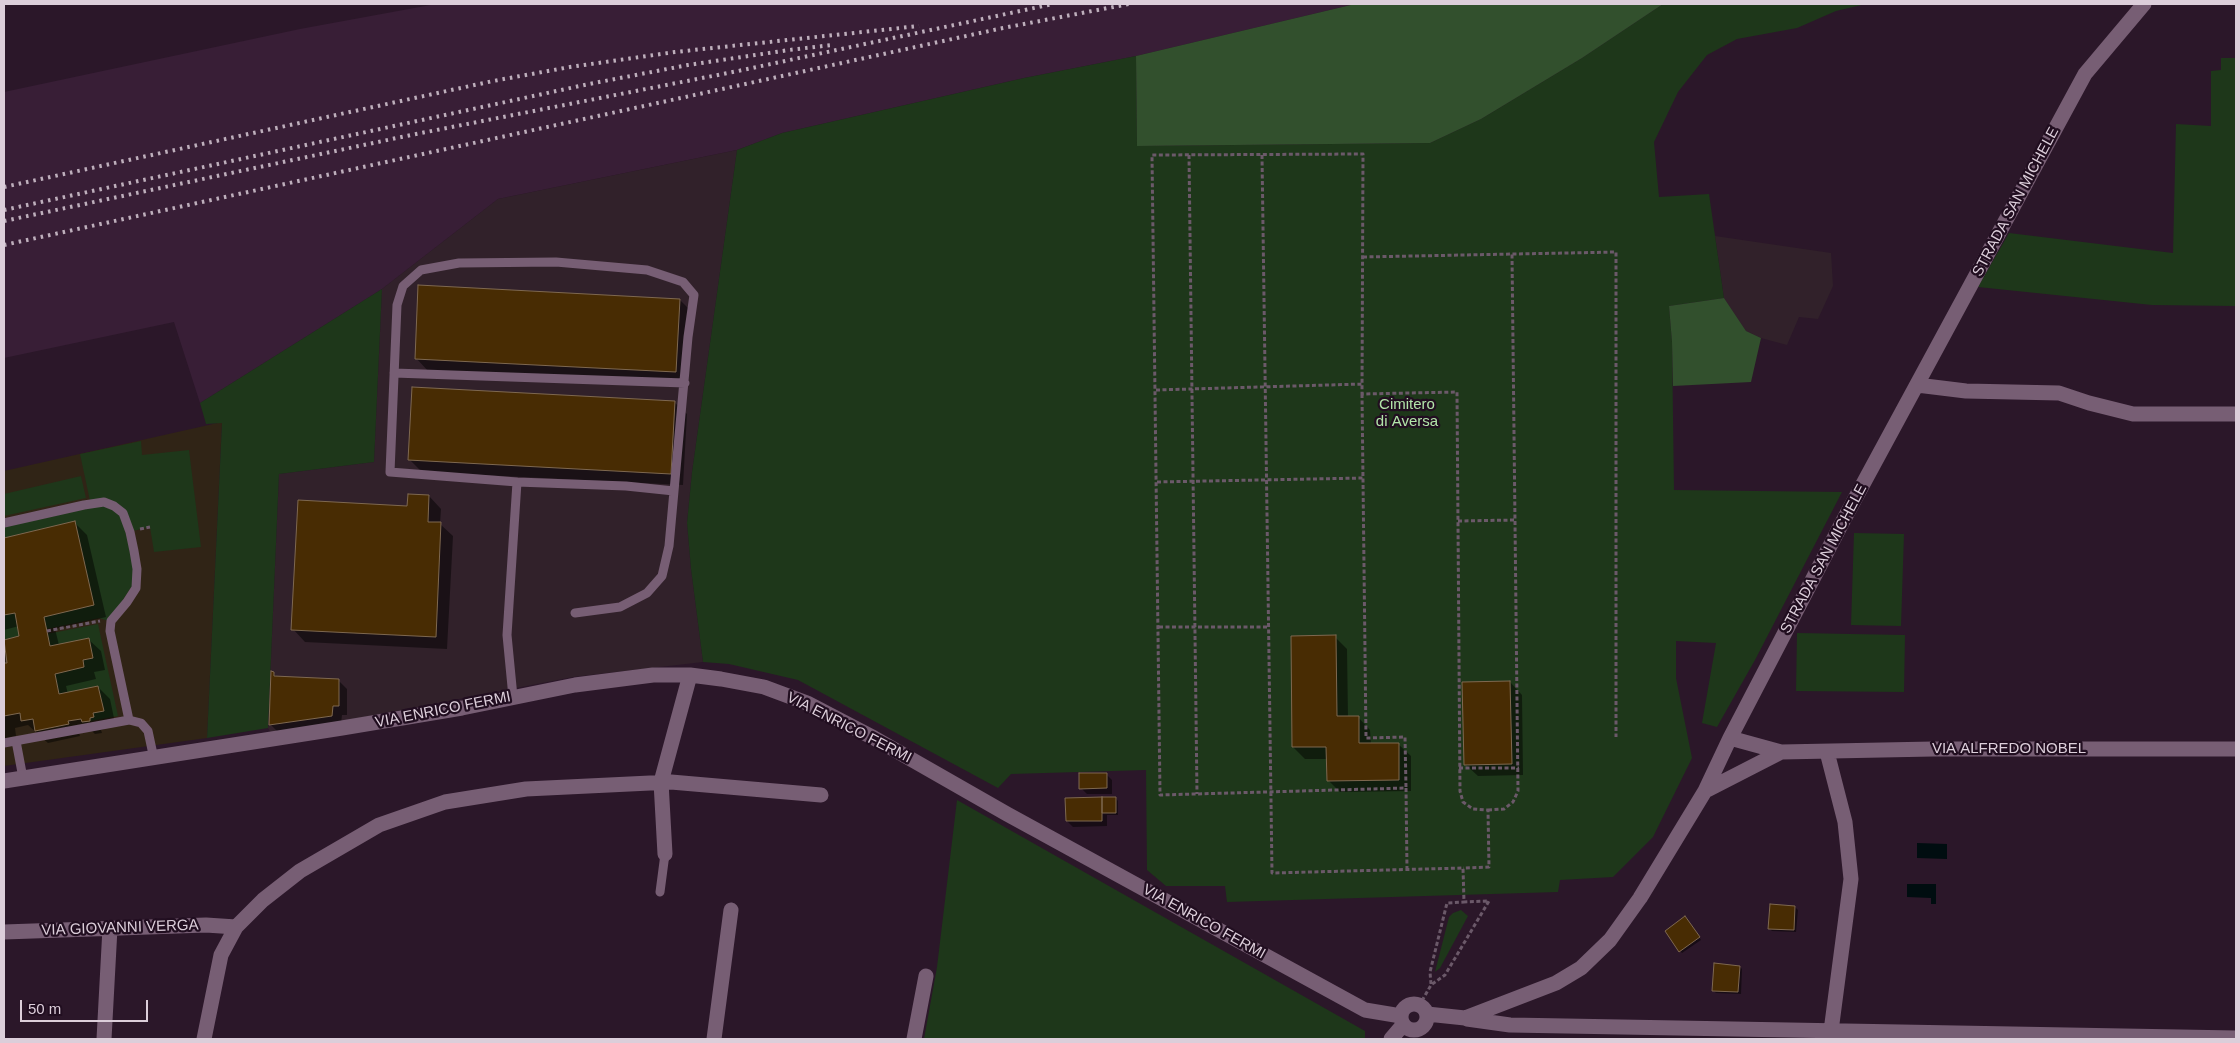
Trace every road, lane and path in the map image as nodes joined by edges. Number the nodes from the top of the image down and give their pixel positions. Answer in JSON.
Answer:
{"nodes":[{"id":1,"x":2144,"y":4,"type":"edge"},
{"id":2,"x":1262,"y":154,"type":"junction"},
{"id":3,"x":1189,"y":155,"type":"junction"},
{"id":4,"x":1512,"y":254,"type":"junction"},
{"id":5,"x":1363,"y":257,"type":"junction"},
{"id":6,"x":394,"y":373,"type":"junction"},
{"id":7,"x":684,"y":383,"type":"junction"},
{"id":8,"x":1363,"y":384,"type":"junction"},
{"id":9,"x":1917,"y":385,"type":"junction"},
{"id":10,"x":1265,"y":387,"type":"junction"},
{"id":11,"x":1192,"y":389,"type":"junction"},
{"id":12,"x":1156,"y":390,"type":"junction"},
{"id":13,"x":1362,"y":394,"type":"junction"},
{"id":14,"x":2236,"y":414,"type":"edge"},
{"id":15,"x":1364,"y":478,"type":"junction"},
{"id":16,"x":1266,"y":480,"type":"junction"},
{"id":17,"x":1192,"y":481,"type":"junction"},
{"id":18,"x":518,"y":482,"type":"junction"},
{"id":19,"x":1157,"y":482,"type":"junction"},
{"id":20,"x":674,"y":491,"type":"junction"},
{"id":21,"x":1516,"y":520,"type":"junction"},
{"id":22,"x":1458,"y":521,"type":"junction"},
{"id":23,"x":4,"y":523,"type":"edge"},
{"id":24,"x":575,"y":613,"type":"dead end"},
{"id":25,"x":111,"y":625,"type":"junction"},
{"id":26,"x":1194,"y":627,"type":"junction"},
{"id":27,"x":1268,"y":627,"type":"junction"},
{"id":28,"x":1159,"y":628,"type":"junction"},
{"id":29,"x":47,"y":631,"type":"dead end"},
{"id":30,"x":690,"y":675,"type":"junction"},
{"id":31,"x":513,"y":697,"type":"junction"},
{"id":32,"x":129,"y":720,"type":"junction"},
{"id":33,"x":1616,"y":737,"type":"dead end"},
{"id":34,"x":1730,"y":738,"type":"junction"},
{"id":35,"x":16,"y":741,"type":"junction"},
{"id":36,"x":4,"y":743,"type":"edge"},
{"id":37,"x":2236,"y":749,"type":"edge"},
{"id":38,"x":1781,"y":752,"type":"junction"},
{"id":39,"x":1827,"y":752,"type":"junction"},
{"id":40,"x":154,"y":759,"type":"junction"},
{"id":41,"x":1459,"y":768,"type":"junction"},
{"id":42,"x":1519,"y":768,"type":"junction"},
{"id":43,"x":23,"y":778,"type":"junction"},
{"id":44,"x":4,"y":781,"type":"edge"},
{"id":45,"x":661,"y":782,"type":"junction"},
{"id":46,"x":1406,"y":788,"type":"junction"},
{"id":47,"x":1270,"y":791,"type":"junction"},
{"id":48,"x":1705,"y":791,"type":"junction"},
{"id":49,"x":1196,"y":794,"type":"junction"},
{"id":50,"x":821,"y":795,"type":"dead end"},
{"id":51,"x":1488,"y":810,"type":"junction"},
{"id":52,"x":665,"y":854,"type":"joint"},
{"id":53,"x":1463,"y":868,"type":"junction"},
{"id":54,"x":1407,"y":870,"type":"junction"},
{"id":55,"x":660,"y":892,"type":"dead end"},
{"id":56,"x":1464,"y":902,"type":"junction"},
{"id":57,"x":731,"y":910,"type":"dead end"},
{"id":58,"x":236,"y":927,"type":"junction"},
{"id":59,"x":110,"y":928,"type":"junction"},
{"id":60,"x":4,"y":932,"type":"edge"},
{"id":61,"x":926,"y":976,"type":"dead end"},
{"id":62,"x":1431,"y":985,"type":"junction"},
{"id":63,"x":1423,"y":1009,"type":"junction"},
{"id":64,"x":1465,"y":1018,"type":"junction"},
{"id":65,"x":1405,"y":1028,"type":"edge"},
{"id":66,"x":1831,"y":1035,"type":"edge"},
{"id":67,"x":2236,"y":1038,"type":"edge"},
{"id":68,"x":104,"y":1039,"type":"edge"},
{"id":69,"x":204,"y":1039,"type":"edge"},
{"id":70,"x":714,"y":1039,"type":"edge"},
{"id":71,"x":914,"y":1039,"type":"edge"},
{"id":72,"x":1391,"y":1039,"type":"edge"}],
"edges":[{"from":1,"to":9,"type":"street","name":"STRADA SAN MICHELE"},
{"from":2,"to":3,"type":"path"},
{"from":2,"to":5,"type":"path"},
{"from":2,"to":10,"type":"path"},
{"from":3,"to":11,"type":"path"},
{"from":3,"to":12,"type":"path"},
{"from":4,"to":5,"type":"path"},
{"from":4,"to":21,"type":"path"},
{"from":4,"to":33,"type":"path"},
{"from":5,"to":8,"type":"path"},
{"from":6,"to":7,"type":"lane"},
{"from":6,"to":7,"type":"lane"},
{"from":6,"to":18,"type":"lane"},
{"from":7,"to":20,"type":"lane"},
{"from":8,"to":10,"type":"path"},
{"from":8,"to":13,"type":"path"},
{"from":9,"to":14,"type":"street"},
{"from":9,"to":34,"type":"street","name":"STRADA SAN MICHELE"},
{"from":10,"to":11,"type":"path"},
{"from":10,"to":16,"type":"path"},
{"from":11,"to":12,"type":"path"},
{"from":11,"to":17,"type":"path"},
{"from":12,"to":19,"type":"path"},
{"from":13,"to":15,"type":"path"},
{"from":13,"to":22,"type":"path"},
{"from":15,"to":16,"type":"path"},
{"from":15,"to":46,"type":"path"},
{"from":16,"to":17,"type":"path"},
{"from":16,"to":27,"type":"path"},
{"from":17,"to":19,"type":"path"},
{"from":17,"to":26,"type":"path"},
{"from":18,"to":20,"type":"lane"},
{"from":18,"to":31,"type":"lane"},
{"from":19,"to":28,"type":"path"},
{"from":20,"to":24,"type":"lane"},
{"from":21,"to":22,"type":"path"},
{"from":21,"to":42,"type":"path"},
{"from":22,"to":41,"type":"path"},
{"from":23,"to":25,"type":"lane"},
{"from":25,"to":29,"type":"path"},
{"from":25,"to":32,"type":"lane"},
{"from":26,"to":27,"type":"path"},
{"from":26,"to":28,"type":"path"},
{"from":26,"to":49,"type":"path"},
{"from":27,"to":47,"type":"path"},
{"from":28,"to":49,"type":"path"},
{"from":30,"to":31,"type":"street","name":"VIA ENRICO FERMI"},
{"from":30,"to":45,"type":"street"},
{"from":30,"to":65,"type":"street","name":"VIA ENRICO FERMI"},
{"from":31,"to":40,"type":"street","name":"VIA ENRICO FERMI"},
{"from":32,"to":35,"type":"lane"},
{"from":32,"to":40,"type":"lane"},
{"from":34,"to":38,"type":"street","name":"VIA ALFREDO NOBEL"},
{"from":34,"to":48,"type":"street","name":"STRADA SAN MICHELE"},
{"from":35,"to":36,"type":"lane"},
{"from":35,"to":43,"type":"lane"},
{"from":37,"to":39,"type":"street","name":"VIA ALFREDO NOBEL"},
{"from":38,"to":39,"type":"street","name":"VIA ALFREDO NOBEL"},
{"from":38,"to":48,"type":"street","name":"VIA ALFREDO NOBEL"},
{"from":39,"to":66,"type":"street"},
{"from":40,"to":43,"type":"street","name":"VIA ENRICO FERMI"},
{"from":41,"to":42,"type":"path"},
{"from":41,"to":51,"type":"path"},
{"from":42,"to":51,"type":"path"},
{"from":43,"to":44,"type":"street","name":"VIA ENRICO FERMI"},
{"from":45,"to":50,"type":"street"},
{"from":45,"to":52,"type":"street"},
{"from":45,"to":58,"type":"street"},
{"from":46,"to":47,"type":"path"},
{"from":46,"to":54,"type":"path"},
{"from":47,"to":49,"type":"path"},
{"from":47,"to":54,"type":"path"},
{"from":48,"to":64,"type":"street","name":"STRADA SAN MICHELE"},
{"from":51,"to":53,"type":"path"},
{"from":52,"to":55,"type":"lane"},
{"from":53,"to":54,"type":"path"},
{"from":53,"to":56,"type":"path"},
{"from":56,"to":62,"type":"path"},
{"from":56,"to":62,"type":"path"},
{"from":57,"to":70,"type":"street"},
{"from":58,"to":59,"type":"street","name":"VIA GIOVANNI VERGA"},
{"from":58,"to":69,"type":"street"},
{"from":59,"to":60,"type":"street","name":"VIA GIOVANNI VERGA"},
{"from":59,"to":68,"type":"street"},
{"from":61,"to":71,"type":"street"},
{"from":62,"to":63,"type":"path"},
{"from":63,"to":64,"type":"street","name":"STRADA SAN MICHELE"},
{"from":63,"to":65,"type":"street"},
{"from":63,"to":65,"type":"street"},
{"from":64,"to":66,"type":"street"},
{"from":65,"to":72,"type":"street"},
{"from":66,"to":67,"type":"street"}]}
